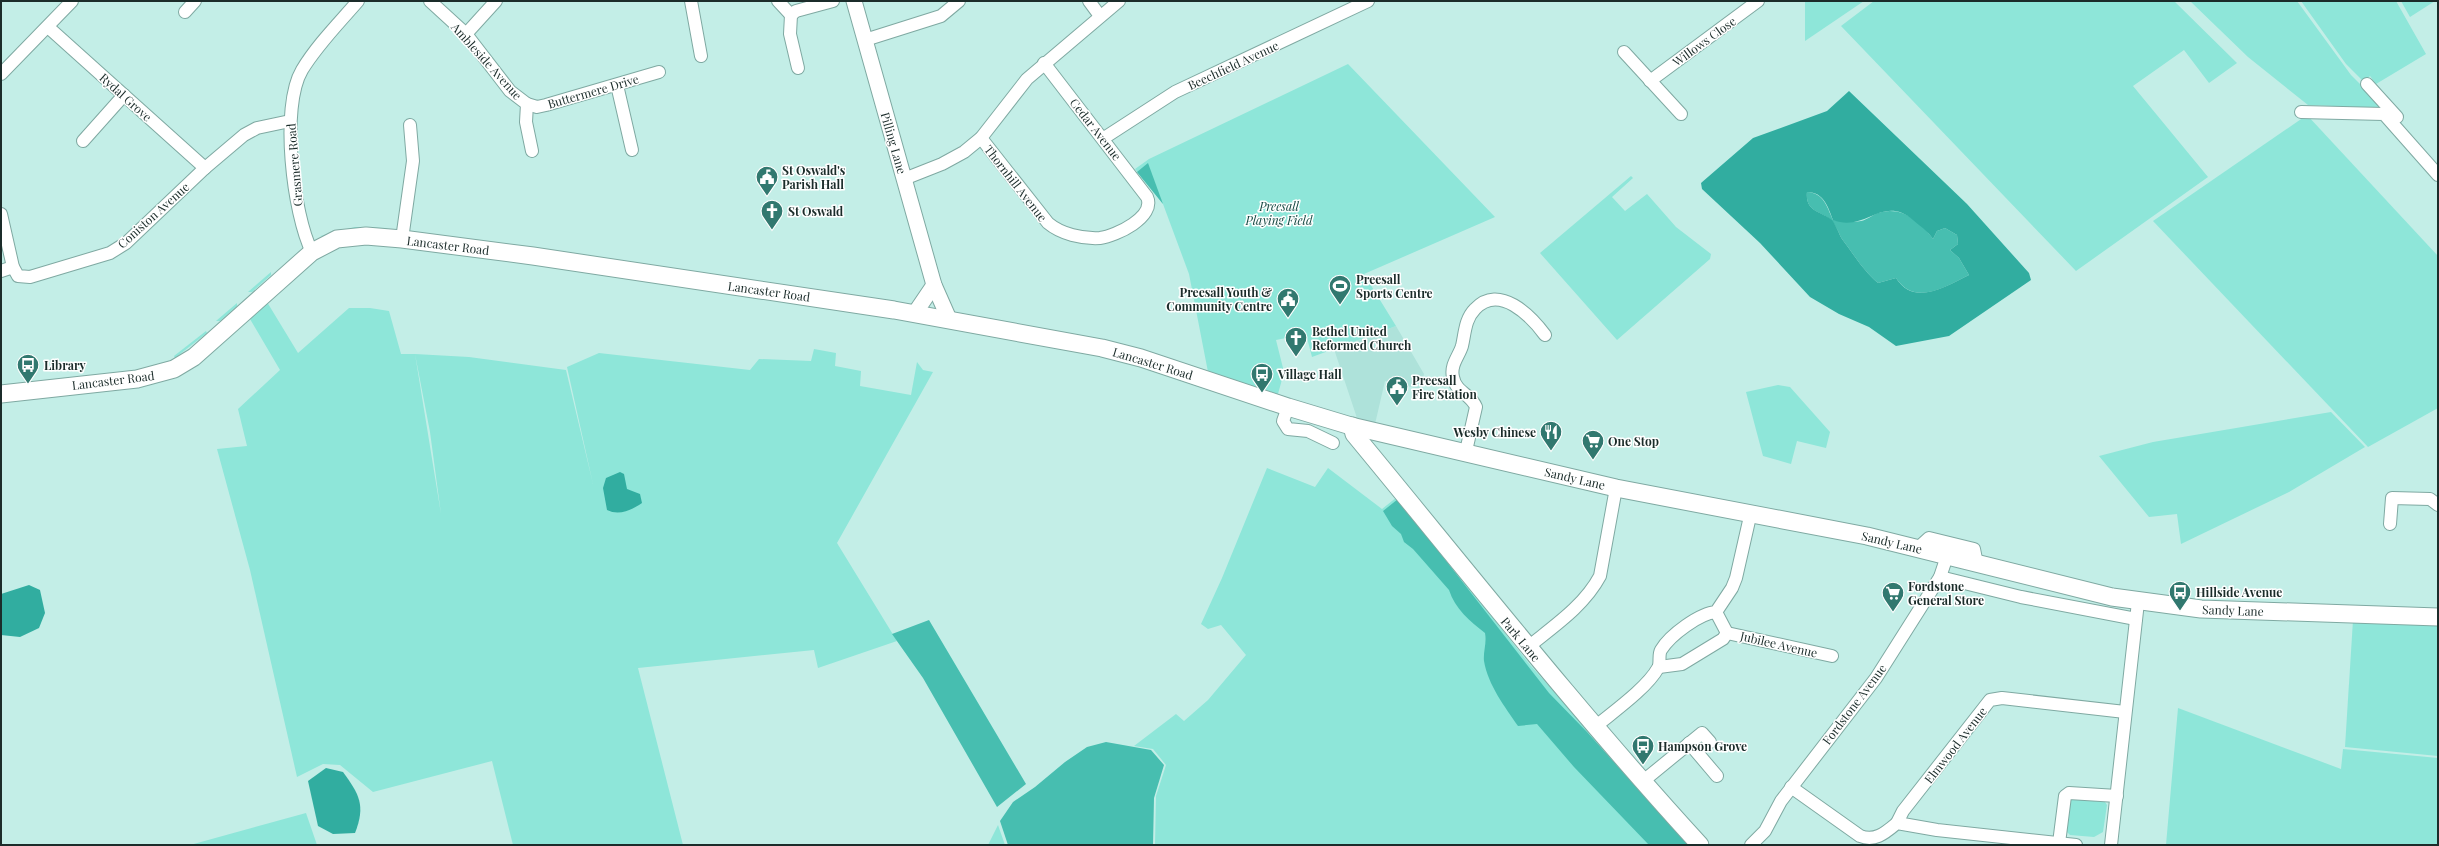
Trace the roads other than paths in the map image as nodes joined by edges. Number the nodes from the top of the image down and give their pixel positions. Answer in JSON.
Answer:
{"nodes":[{"id":1,"x":72,"y":1,"type":"edge"},
{"id":2,"x":358,"y":1,"type":"edge"},
{"id":3,"x":430,"y":1,"type":"edge"},
{"id":4,"x":496,"y":1,"type":"edge"},
{"id":5,"x":691,"y":1,"type":"edge"},
{"id":6,"x":778,"y":1,"type":"edge"},
{"id":7,"x":833,"y":1,"type":"edge"},
{"id":8,"x":854,"y":1,"type":"edge"},
{"id":9,"x":959,"y":1,"type":"edge"},
{"id":10,"x":1089,"y":1,"type":"edge"},
{"id":11,"x":1119,"y":1,"type":"edge"},
{"id":12,"x":1368,"y":1,"type":"edge"},
{"id":13,"x":1758,"y":1,"type":"edge"},
{"id":14,"x":791,"y":15,"type":"junction"},
{"id":15,"x":1100,"y":16,"type":"junction"},
{"id":16,"x":48,"y":27,"type":"junction"},
{"id":17,"x":466,"y":34,"type":"junction"},
{"id":18,"x":865,"y":40,"type":"junction"},
{"id":19,"x":1624,"y":52,"type":"dead end"},
{"id":20,"x":701,"y":56,"type":"dead end"},
{"id":21,"x":1044,"y":63,"type":"junction"},
{"id":22,"x":798,"y":68,"type":"dead end"},
{"id":23,"x":659,"y":72,"type":"dead end"},
{"id":24,"x":1,"y":74,"type":"edge"},
{"id":25,"x":1650,"y":80,"type":"junction"},
{"id":26,"x":2367,"y":84,"type":"dead end"},
{"id":27,"x":616,"y":85,"type":"junction"},
{"id":28,"x":124,"y":95,"type":"junction"},
{"id":29,"x":527,"y":104,"type":"junction"},
{"id":30,"x":2301,"y":112,"type":"dead end"},
{"id":31,"x":1680,"y":114,"type":"dead end"},
{"id":32,"x":290,"y":121,"type":"junction"},
{"id":33,"x":410,"y":125,"type":"dead end"},
{"id":34,"x":981,"y":138,"type":"junction"},
{"id":35,"x":1104,"y":138,"type":"junction"},
{"id":36,"x":83,"y":141,"type":"dead end"},
{"id":37,"x":632,"y":150,"type":"dead end"},
{"id":38,"x":532,"y":151,"type":"dead end"},
{"id":39,"x":2438,"y":165,"type":"edge"},
{"id":40,"x":205,"y":168,"type":"junction"},
{"id":41,"x":2438,"y":175,"type":"edge"},
{"id":42,"x":904,"y":179,"type":"junction"},
{"id":43,"x":1147,"y":197,"type":"joint"},
{"id":44,"x":1,"y":214,"type":"edge"},
{"id":45,"x":402,"y":239,"type":"junction"},
{"id":46,"x":312,"y":252,"type":"junction"},
{"id":47,"x":13,"y":267,"type":"junction"},
{"id":48,"x":1,"y":271,"type":"edge"},
{"id":49,"x":934,"y":285,"type":"junction"},
{"id":50,"x":915,"y":313,"type":"junction"},
{"id":51,"x":945,"y":319,"type":"junction"},
{"id":52,"x":1545,"y":335,"type":"dead end"},
{"id":53,"x":1,"y":394,"type":"edge"},
{"id":54,"x":1288,"y":407,"type":"junction"},
{"id":55,"x":1352,"y":426,"type":"junction"},
{"id":56,"x":1388,"y":433,"type":"junction"},
{"id":57,"x":1333,"y":443,"type":"dead end"},
{"id":58,"x":1466,"y":451,"type":"junction"},
{"id":59,"x":1376,"y":460,"type":"junction"},
{"id":60,"x":1616,"y":488,"type":"junction"},
{"id":61,"x":2438,"y":505,"type":"edge"},
{"id":62,"x":1751,"y":512,"type":"junction"},
{"id":63,"x":2390,"y":524,"type":"dead end"},
{"id":64,"x":1918,"y":548,"type":"junction"},
{"id":65,"x":1947,"y":556,"type":"junction"},
{"id":66,"x":1978,"y":564,"type":"junction"},
{"id":67,"x":1940,"y":577,"type":"junction"},
{"id":68,"x":2138,"y":602,"type":"junction"},
{"id":69,"x":1716,"y":612,"type":"junction"},
{"id":70,"x":2438,"y":617,"type":"edge"},
{"id":71,"x":2136,"y":619,"type":"junction"},
{"id":72,"x":1727,"y":633,"type":"junction"},
{"id":73,"x":1528,"y":647,"type":"junction"},
{"id":74,"x":1832,"y":656,"type":"dead end"},
{"id":75,"x":1659,"y":667,"type":"junction"},
{"id":76,"x":2126,"y":712,"type":"junction"},
{"id":77,"x":1595,"y":727,"type":"junction"},
{"id":78,"x":1710,"y":742,"type":"dead end"},
{"id":79,"x":1689,"y":743,"type":"junction"},
{"id":80,"x":1717,"y":776,"type":"dead end"},
{"id":81,"x":1642,"y":782,"type":"junction"},
{"id":82,"x":1791,"y":787,"type":"junction"},
{"id":83,"x":2116,"y":796,"type":"junction"},
{"id":84,"x":1897,"y":823,"type":"junction"},
{"id":85,"x":2059,"y":843,"type":"junction"},
{"id":86,"x":1700,"y":845,"type":"edge"},
{"id":87,"x":1751,"y":845,"type":"edge"},
{"id":88,"x":2076,"y":845,"type":"edge"},
{"id":89,"x":2111,"y":845,"type":"edge"}],
"edges":[{"from":1,"to":16,"type":"street"},
{"from":2,"to":32,"type":"street","name":"Grasmere Road"},
{"from":3,"to":17,"type":"street","name":"Ambleside Avenue"},
{"from":4,"to":17,"type":"street"},
{"from":5,"to":20,"type":"street"},
{"from":6,"to":14,"type":"street"},
{"from":7,"to":14,"type":"street"},
{"from":8,"to":18,"type":"street","name":"Pilling Lane"},
{"from":9,"to":18,"type":"street"},
{"from":10,"to":15,"type":"street"},
{"from":11,"to":15,"type":"street"},
{"from":12,"to":35,"type":"street","name":"Beechfield Avenue"},
{"from":13,"to":25,"type":"street","name":"Willows Close"},
{"from":14,"to":22,"type":"street"},
{"from":15,"to":21,"type":"street"},
{"from":16,"to":24,"type":"street"},
{"from":16,"to":28,"type":"street","name":"Rydal Grove"},
{"from":17,"to":29,"type":"street","name":"Ambleside Avenue"},
{"from":18,"to":42,"type":"street","name":"Pilling Lane"},
{"from":19,"to":25,"type":"street"},
{"from":21,"to":34,"type":"street"},
{"from":21,"to":35,"type":"street","name":"Cedar Avenue"},
{"from":23,"to":27,"type":"street","name":"Buttermere Drive"},
{"from":25,"to":31,"type":"street"},
{"from":26,"to":39,"type":"street"},
{"from":27,"to":29,"type":"street","name":"Buttermere Drive"},
{"from":27,"to":37,"type":"street"},
{"from":28,"to":36,"type":"street"},
{"from":28,"to":40,"type":"street","name":"Rydal Grove"},
{"from":29,"to":38,"type":"street","name":"Ambleside Avenue"},
{"from":30,"to":41,"type":"street"},
{"from":32,"to":40,"type":"street","name":"Coniston Avenue"},
{"from":32,"to":46,"type":"street","name":"Grasmere Road"},
{"from":33,"to":45,"type":"street"},
{"from":34,"to":42,"type":"street"},
{"from":34,"to":43,"type":"street","name":"Thornhill Avenue"},
{"from":35,"to":43,"type":"street","name":"Cedar Avenue"},
{"from":40,"to":47,"type":"street","name":"Coniston Avenue"},
{"from":42,"to":49,"type":"street","name":"Pilling Lane"},
{"from":44,"to":47,"type":"street"},
{"from":45,"to":46,"type":"main road","name":"Lancaster Road"},
{"from":45,"to":50,"type":"main road","name":"Lancaster Road"},
{"from":46,"to":53,"type":"main road","name":"Lancaster Road"},
{"from":47,"to":48,"type":"street"},
{"from":49,"to":50,"type":"street"},
{"from":49,"to":51,"type":"street","name":"Pilling Lane"},
{"from":50,"to":51,"type":"main road","name":"Lancaster Road"},
{"from":51,"to":54,"type":"main road","name":"Lancaster Road"},
{"from":52,"to":58,"type":"street"},
{"from":54,"to":55,"type":"main road","name":"Lancaster Road"},
{"from":54,"to":57,"type":"street"},
{"from":55,"to":56,"type":"main road","name":"Sandy Lane"},
{"from":55,"to":59,"type":"main road","name":"Park Lane"},
{"from":56,"to":58,"type":"main road","name":"Sandy Lane"},
{"from":56,"to":59,"type":"main road"},
{"from":58,"to":60,"type":"main road","name":"Sandy Lane"},
{"from":59,"to":73,"type":"main road","name":"Park Lane"},
{"from":60,"to":62,"type":"main road","name":"Sandy Lane"},
{"from":60,"to":73,"type":"street"},
{"from":61,"to":63,"type":"street"},
{"from":62,"to":64,"type":"main road","name":"Sandy Lane"},
{"from":62,"to":69,"type":"street"},
{"from":64,"to":65,"type":"main road","name":"Sandy Lane"},
{"from":64,"to":66,"type":"street"},
{"from":65,"to":66,"type":"main road","name":"Sandy Lane"},
{"from":65,"to":67,"type":"street","name":"Fordstone Avenue"},
{"from":66,"to":68,"type":"main road","name":"Sandy Lane"},
{"from":67,"to":71,"type":"street"},
{"from":67,"to":82,"type":"street","name":"Fordstone Avenue"},
{"from":68,"to":70,"type":"main road","name":"Sandy Lane"},
{"from":68,"to":71,"type":"street"},
{"from":69,"to":72,"type":"street"},
{"from":69,"to":75,"type":"street"},
{"from":71,"to":76,"type":"street"},
{"from":72,"to":74,"type":"street","name":"Jubilee Avenue"},
{"from":72,"to":75,"type":"street"},
{"from":73,"to":77,"type":"main road","name":"Park Lane"},
{"from":75,"to":77,"type":"street"},
{"from":76,"to":83,"type":"street"},
{"from":76,"to":84,"type":"street","name":"Elmwood Avenue"},
{"from":77,"to":81,"type":"main road","name":"Park Lane"},
{"from":78,"to":79,"type":"street"},
{"from":79,"to":80,"type":"street"},
{"from":79,"to":81,"type":"street"},
{"from":81,"to":86,"type":"main road","name":"Park Lane"},
{"from":82,"to":84,"type":"street"},
{"from":82,"to":87,"type":"street","name":"Fordstone Avenue"},
{"from":83,"to":85,"type":"street"},
{"from":83,"to":89,"type":"street"},
{"from":84,"to":85,"type":"street"},
{"from":85,"to":88,"type":"street"}]}
